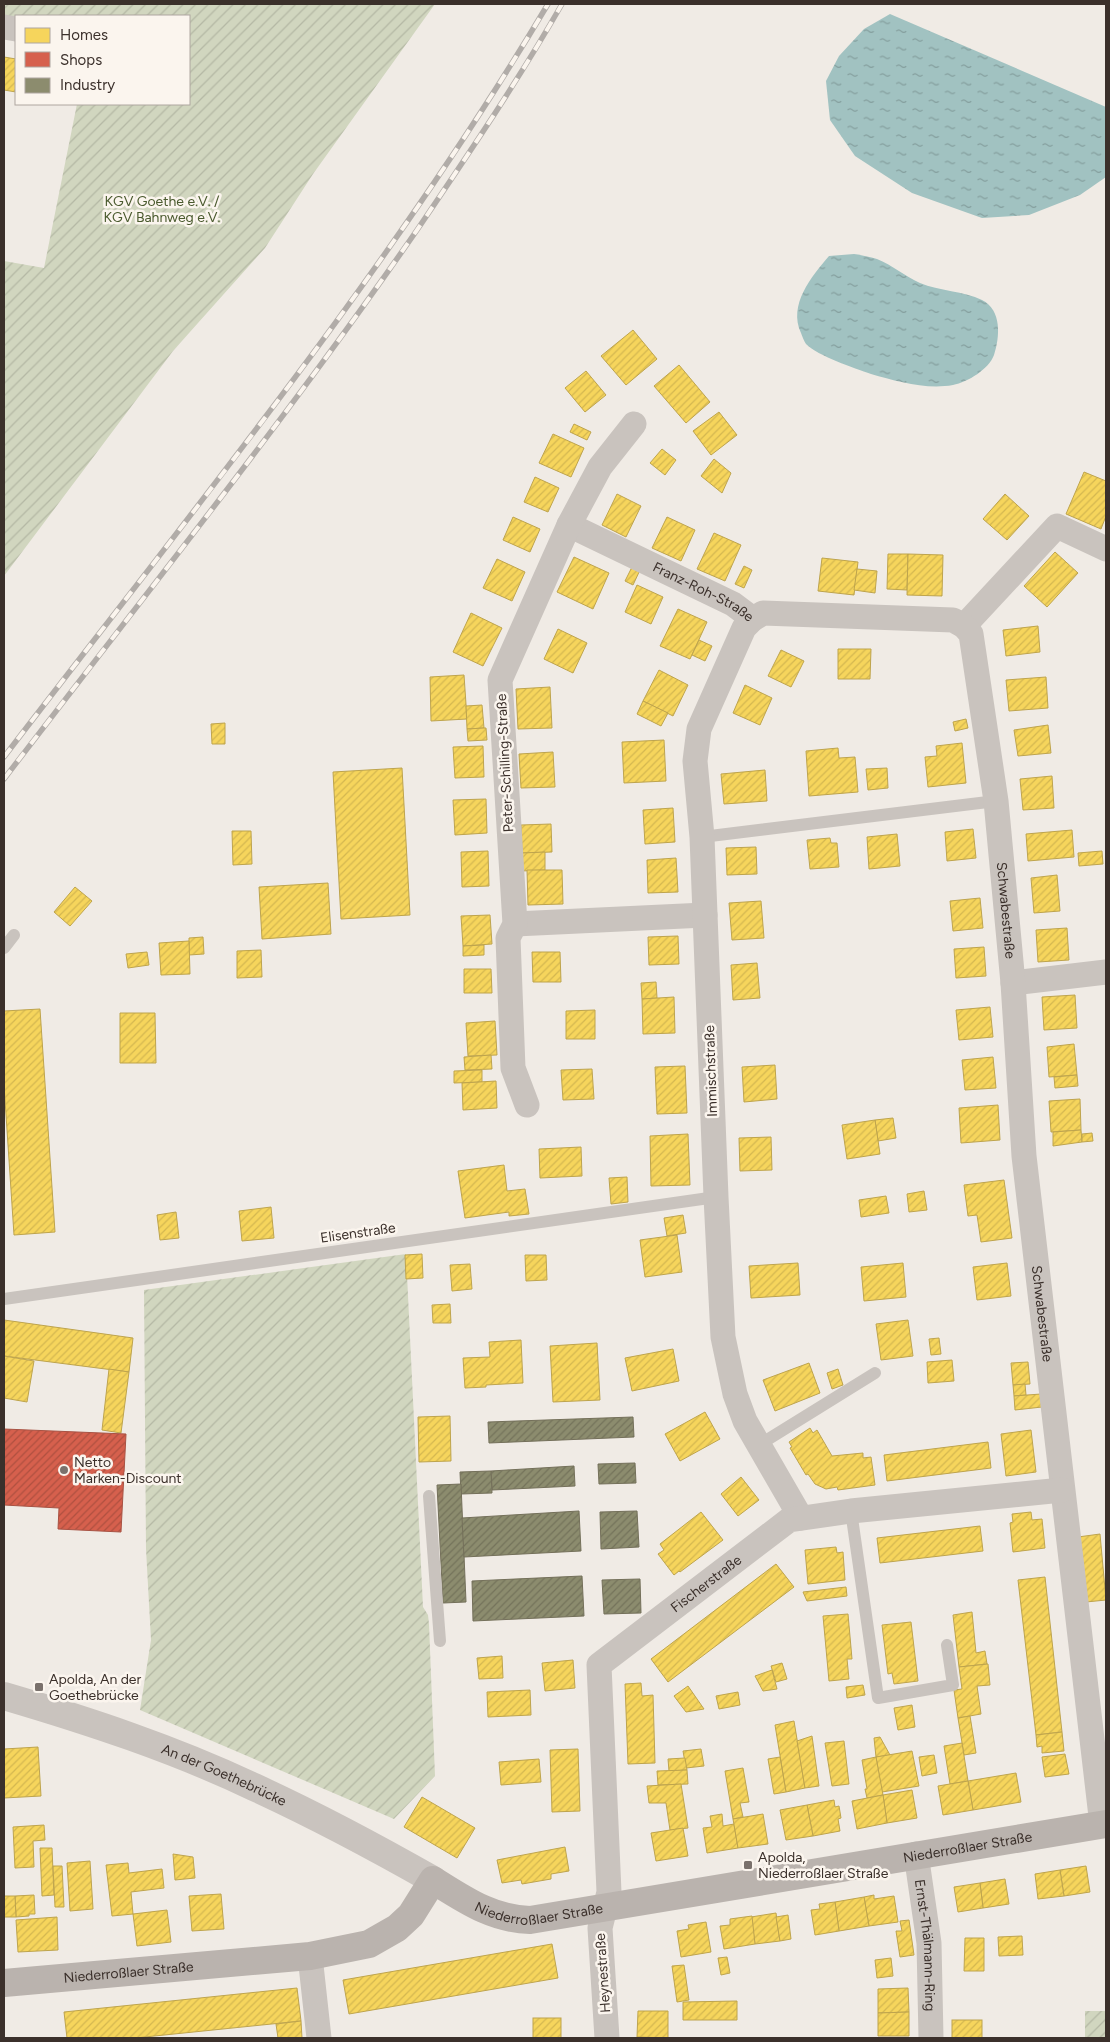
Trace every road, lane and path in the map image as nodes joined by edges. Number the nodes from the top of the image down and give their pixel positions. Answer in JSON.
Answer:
{"nodes":[{"id":1,"x":634,"y":424,"type":"dead end"},
{"id":2,"x":569,"y":525,"type":"junction"},
{"id":3,"x":1106,"y":550,"type":"edge"},
{"id":4,"x":753,"y":619,"type":"junction"},
{"id":5,"x":964,"y":626,"type":"junction"},
{"id":6,"x":996,"y":801,"type":"junction"},
{"id":7,"x":702,"y":837,"type":"junction"},
{"id":8,"x":705,"y":915,"type":"junction"},
{"id":9,"x":515,"y":924,"type":"junction"},
{"id":10,"x":14,"y":935,"type":"dead end"},
{"id":11,"x":4,"y":948,"type":"edge"},
{"id":12,"x":1106,"y":972,"type":"edge"},
{"id":13,"x":1013,"y":983,"type":"junction"},
{"id":14,"x":526,"y":1105,"type":"dead end"},
{"id":15,"x":716,"y":1197,"type":"junction"},
{"id":16,"x":4,"y":1299,"type":"edge"},
{"id":17,"x":875,"y":1373,"type":"dead end"},
{"id":18,"x":759,"y":1445,"type":"junction"},
{"id":19,"x":1062,"y":1490,"type":"junction"},
{"id":20,"x":429,"y":1496,"type":"dead end"},
{"id":21,"x":852,"y":1511,"type":"junction"},
{"id":22,"x":801,"y":1518,"type":"junction"},
{"id":23,"x":440,"y":1641,"type":"dead end"},
{"id":24,"x":948,"y":1645,"type":"dead end"},
{"id":25,"x":4,"y":1696,"type":"edge"},
{"id":26,"x":1104,"y":1824,"type":"edge"},
{"id":27,"x":916,"y":1854,"type":"junction"},
{"id":28,"x":433,"y":1880,"type":"junction"},
{"id":29,"x":605,"y":1908,"type":"junction"},
{"id":30,"x":310,"y":1956,"type":"junction"},
{"id":31,"x":4,"y":1983,"type":"edge"},
{"id":32,"x":319,"y":2038,"type":"edge"},
{"id":33,"x":607,"y":2038,"type":"edge"},
{"id":34,"x":931,"y":2038,"type":"edge"}],
"edges":[{"from":1,"to":2,"type":"street"},
{"from":2,"to":4,"type":"street","name":"Franz-Roh-Straße"},
{"from":2,"to":9,"type":"street","name":"Peter-Schilling-Straße"},
{"from":3,"to":5,"type":"street"},
{"from":4,"to":5,"type":"street","name":"Franz-Roh-Straße"},
{"from":4,"to":7,"type":"street","name":"Immischstraße"},
{"from":5,"to":6,"type":"street","name":"Schwabestraße"},
{"from":6,"to":7,"type":"lane"},
{"from":6,"to":13,"type":"street","name":"Schwabestraße"},
{"from":7,"to":8,"type":"street","name":"Immischstraße"},
{"from":8,"to":9,"type":"street"},
{"from":8,"to":15,"type":"street","name":"Immischstraße"},
{"from":9,"to":14,"type":"street","name":"Peter-Schilling-Straße"},
{"from":10,"to":11,"type":"lane"},
{"from":12,"to":13,"type":"street"},
{"from":13,"to":19,"type":"street","name":"Schwabestraße"},
{"from":15,"to":16,"type":"lane","name":"Elisenstraße"},
{"from":15,"to":18,"type":"street","name":"Immischstraße"},
{"from":17,"to":18,"type":"lane"},
{"from":18,"to":22,"type":"street","name":"Immischstraße"},
{"from":19,"to":21,"type":"street","name":"Fischerstraße"},
{"from":19,"to":26,"type":"street","name":"Schwabestraße"},
{"from":20,"to":23,"type":"lane"},
{"from":21,"to":22,"type":"street","name":"Fischerstraße"},
{"from":21,"to":24,"type":"lane"},
{"from":22,"to":29,"type":"street","name":"Fischerstraße"},
{"from":25,"to":28,"type":"street","name":"An der Goethebrücke"},
{"from":26,"to":27,"type":"main road","name":"Niederroßlaer Straße"},
{"from":27,"to":29,"type":"main road","name":"Niederroßlaer Straße"},
{"from":27,"to":34,"type":"street","name":"Ernst-Thälmann-Ring"},
{"from":28,"to":29,"type":"main road","name":"Niederroßlaer Straße"},
{"from":28,"to":30,"type":"main road","name":"Niederroßlaer Straße"},
{"from":29,"to":33,"type":"street","name":"Heynestraße"},
{"from":30,"to":31,"type":"main road","name":"Niederroßlaer Straße"},
{"from":30,"to":32,"type":"street"}]}
